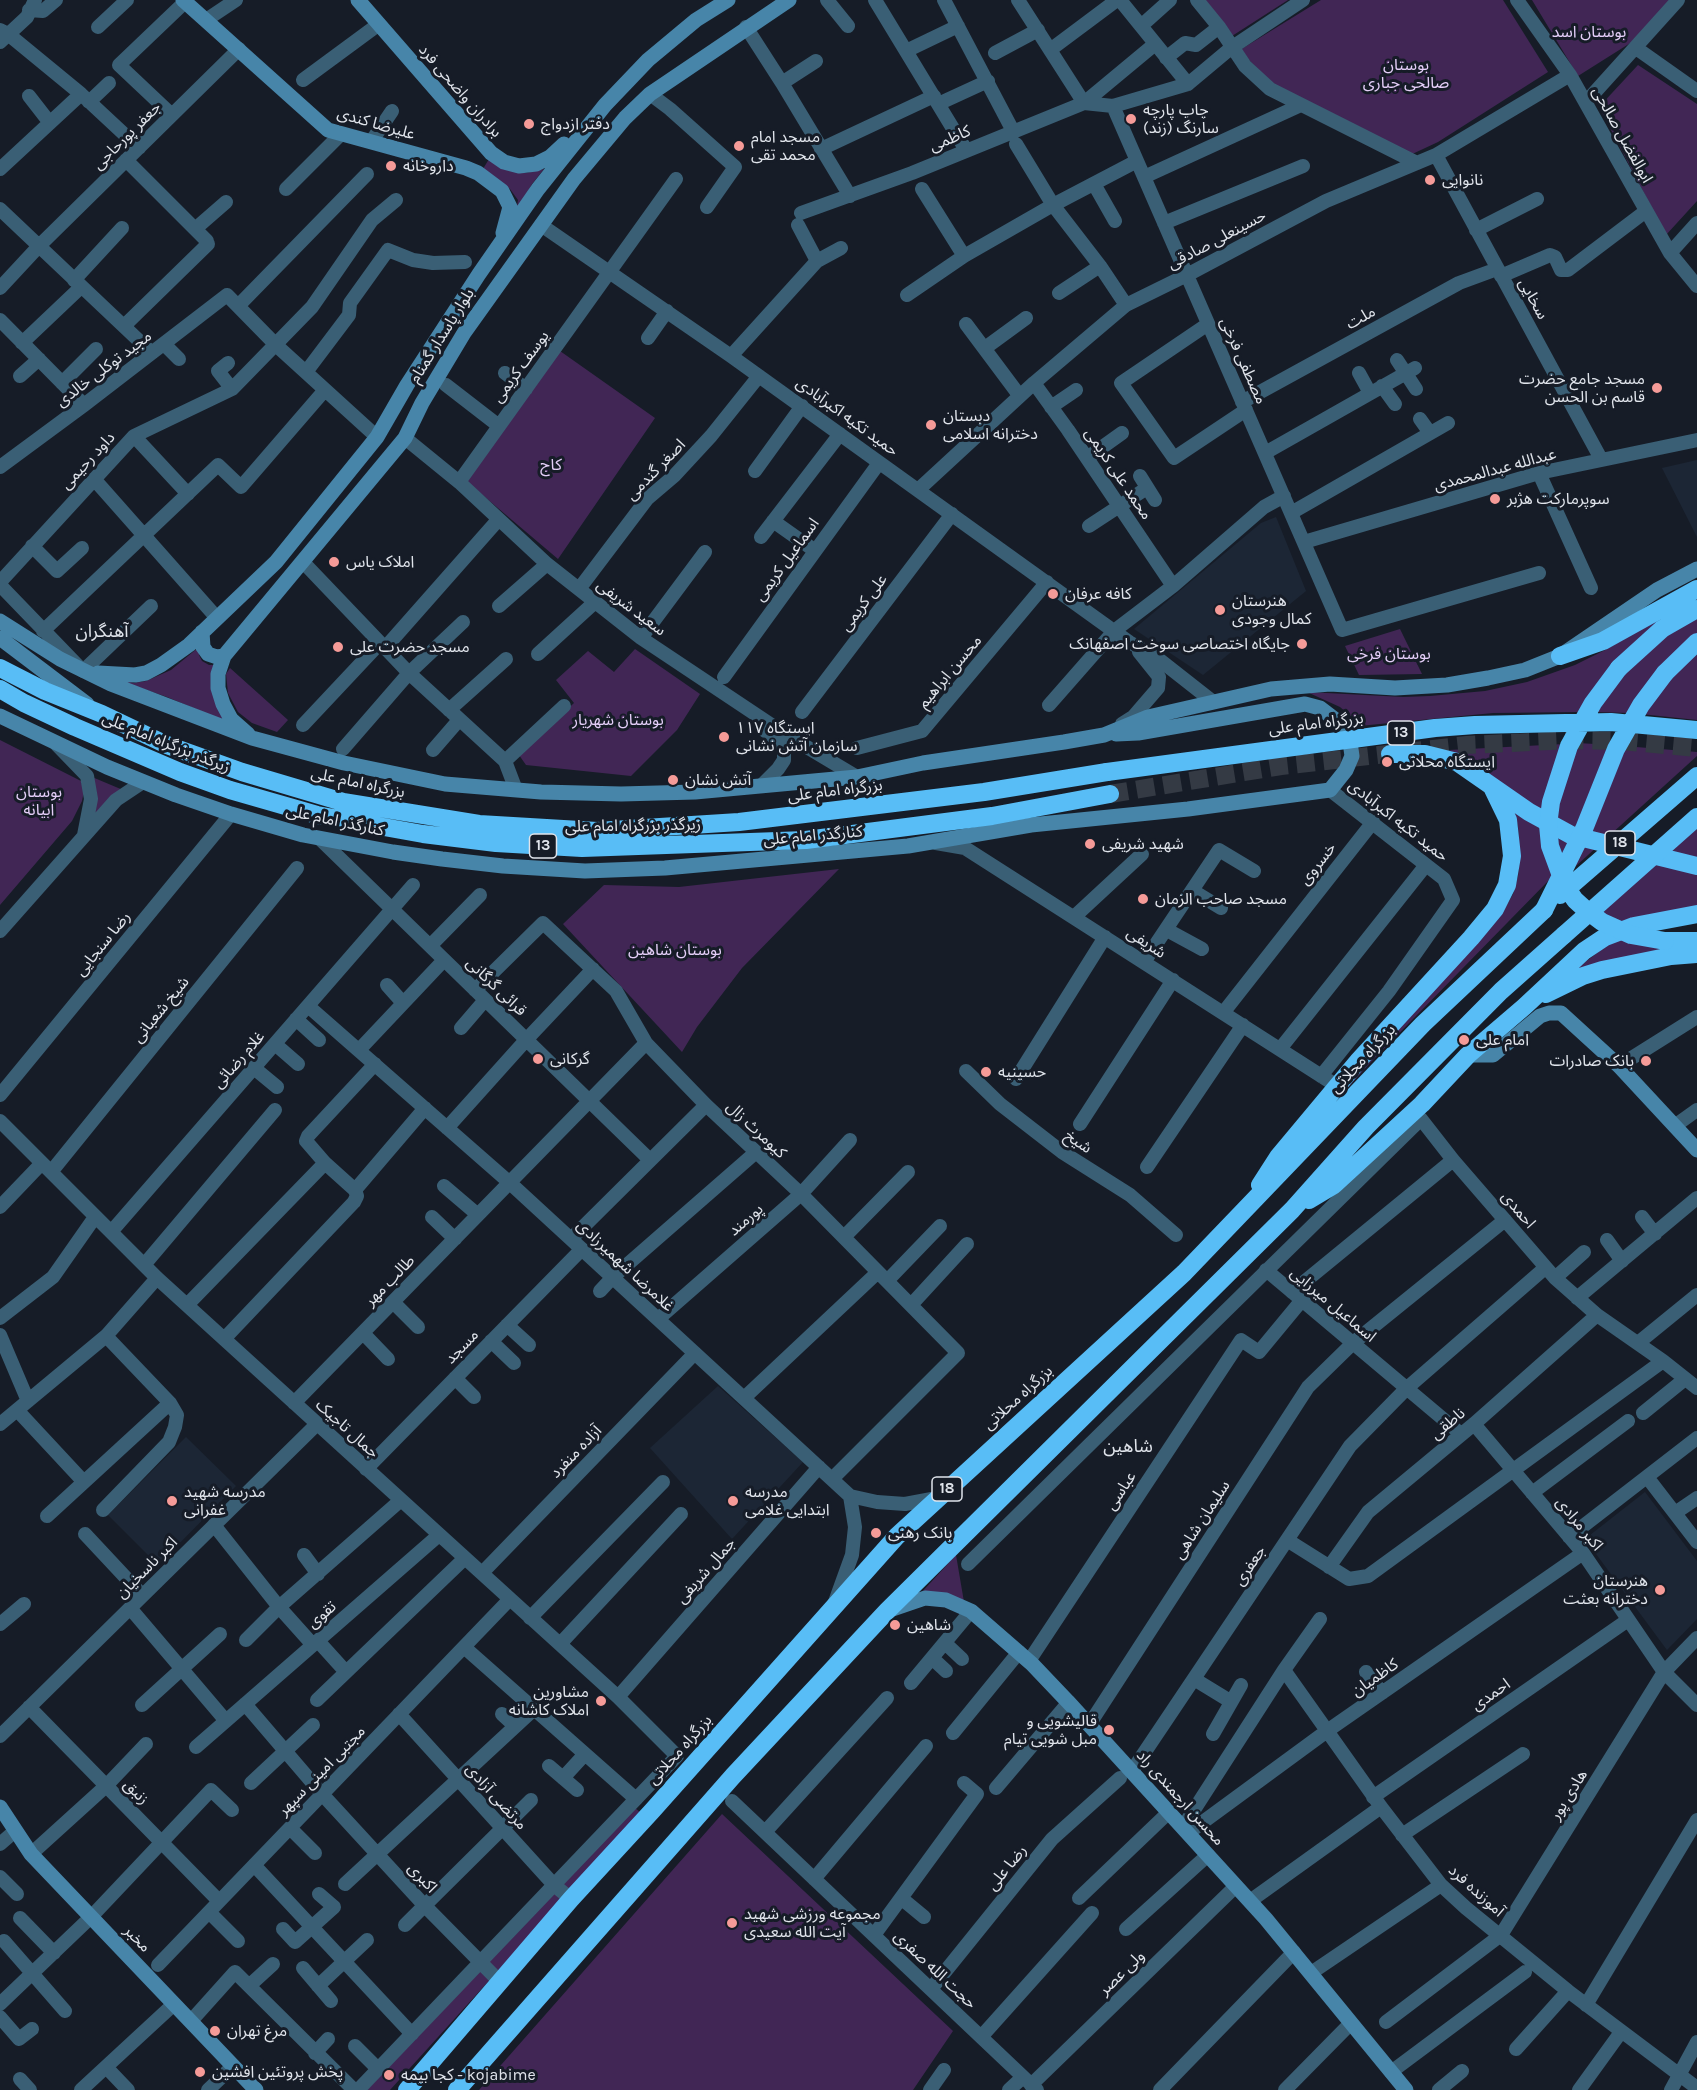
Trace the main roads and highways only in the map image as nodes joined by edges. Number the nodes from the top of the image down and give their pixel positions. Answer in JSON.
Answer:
{"nodes":[{"id":1,"x":358,"y":0,"type":"edge"},
{"id":2,"x":728,"y":0,"type":"edge"},
{"id":3,"x":789,"y":0,"type":"edge"},
{"id":4,"x":184,"y":1,"type":"edge"},
{"id":5,"x":605,"y":105,"type":"junction"},
{"id":6,"x":480,"y":141,"type":"junction"},
{"id":7,"x":466,"y":168,"type":"junction"},
{"id":8,"x":496,"y":249,"type":"junction"},
{"id":9,"x":1697,"y":569,"type":"edge"},
{"id":10,"x":1697,"y":589,"type":"edge"},
{"id":11,"x":1697,"y":609,"type":"edge"},
{"id":12,"x":0,"y":621,"type":"edge"},
{"id":13,"x":202,"y":632,"type":"junction"},
{"id":14,"x":0,"y":638,"type":"edge"},
{"id":15,"x":1697,"y":642,"type":"edge"},
{"id":16,"x":224,"y":656,"type":"junction"},
{"id":17,"x":1560,"y":656,"type":"junction"},
{"id":18,"x":0,"y":668,"type":"edge"},
{"id":19,"x":83,"y":671,"type":"junction"},
{"id":20,"x":0,"y":689,"type":"edge"},
{"id":21,"x":102,"y":714,"type":"junction"},
{"id":22,"x":0,"y":716,"type":"edge"},
{"id":23,"x":1697,"y":730,"type":"edge"},
{"id":24,"x":1104,"y":735,"type":"junction"},
{"id":25,"x":252,"y":738,"type":"junction"},
{"id":26,"x":1390,"y":754,"type":"dead end"},
{"id":27,"x":1697,"y":776,"type":"edge"},
{"id":28,"x":1492,"y":788,"type":"junction"},
{"id":29,"x":1110,"y":794,"type":"tunnel mouth"},
{"id":30,"x":1697,"y":817,"type":"edge"},
{"id":31,"x":1697,"y":866,"type":"edge"},
{"id":32,"x":1544,"y":910,"type":"junction"},
{"id":33,"x":1697,"y":914,"type":"edge"},
{"id":34,"x":1697,"y":940,"type":"edge"},
{"id":35,"x":1697,"y":954,"type":"edge"},
{"id":36,"x":1524,"y":1007,"type":"junction"},
{"id":37,"x":1468,"y":1055,"type":"junction"},
{"id":38,"x":1697,"y":1150,"type":"edge"},
{"id":39,"x":1292,"y":1210,"type":"junction"},
{"id":40,"x":1236,"y":1222,"type":"junction"},
{"id":41,"x":887,"y":1611,"type":"junction"},
{"id":42,"x":0,"y":1806,"type":"edge"},
{"id":43,"x":1398,"y":2084,"type":"edge"},
{"id":44,"x":256,"y":2090,"type":"edge"},
{"id":45,"x":407,"y":2090,"type":"edge"},
{"id":46,"x":456,"y":2090,"type":"edge"}],
"edges":[{"from":1,"to":6,"type":"main road","name":"برادران واضحی فرد"},
{"from":2,"to":5,"type":"main road","name":"بلوار پاسدار گمنام"},
{"from":3,"to":16,"type":"main road","name":"بلوار پاسدار گمنام"},
{"from":4,"to":7,"type":"main road","name":"علیرضا کندی"},
{"from":5,"to":6,"type":"main road","name":"برادران واضحی فرد"},
{"from":5,"to":8,"type":"main road","name":"بلوار پاسدار گمنام"},
{"from":6,"to":7,"type":"main road"},
{"from":7,"to":8,"type":"main road","name":"علیرضا کندی"},
{"from":8,"to":13,"type":"main road","name":"بلوار پاسدار گمنام"},
{"from":9,"to":17,"type":"main road"},
{"from":10,"to":17,"type":"highway"},
{"from":11,"to":34,"type":"highway","bridge":true},
{"from":12,"to":19,"type":"main road"},
{"from":13,"to":16,"type":"main road"},
{"from":13,"to":19,"type":"main road","name":"بلوار پاسدار گمنام"},
{"from":14,"to":21,"type":"main road"},
{"from":15,"to":32,"type":"highway","bridge":true},
{"from":16,"to":25,"type":"main road","name":"بلوار پاسدار گمنام"},
{"from":17,"to":24,"type":"main road"},
{"from":18,"to":21,"type":"highway","name":"بزرگراه امام علی","number":"13"},
{"from":19,"to":25,"type":"main road"},
{"from":20,"to":29,"type":"highway","name":"زیرگذر بزرگراه امام علی","number":"13"},
{"from":21,"to":23,"type":"highway","name":"بزرگراه امام علی","number":"13","bridge":true},
{"from":22,"to":24,"type":"main road","name":"کنارگذر امام علی"},
{"from":24,"to":25,"type":"main road"},
{"from":26,"to":28,"type":"highway"},
{"from":27,"to":32,"type":"highway","name":"بزرگراه محلاتی","number":"18","bridge":true},
{"from":28,"to":31,"type":"highway"},
{"from":28,"to":40,"type":"highway"},
{"from":30,"to":39,"type":"highway","number":"18","bridge":true},
{"from":32,"to":40,"type":"highway","name":"بزرگراه محلاتی","number":"18"},
{"from":33,"to":36,"type":"highway"},
{"from":35,"to":36,"type":"highway"},
{"from":36,"to":37,"type":"highway"},
{"from":37,"to":38,"type":"main road"},
{"from":37,"to":39,"type":"highway"},
{"from":39,"to":41,"type":"highway","number":"18"},
{"from":40,"to":45,"type":"highway","name":"بزرگراه محلاتی","number":"18"},
{"from":41,"to":43,"type":"main road","name":"محسن ارجمندی راد"},
{"from":41,"to":46,"type":"highway","number":"18"},
{"from":42,"to":44,"type":"main road","name":"مخبر"}]}
